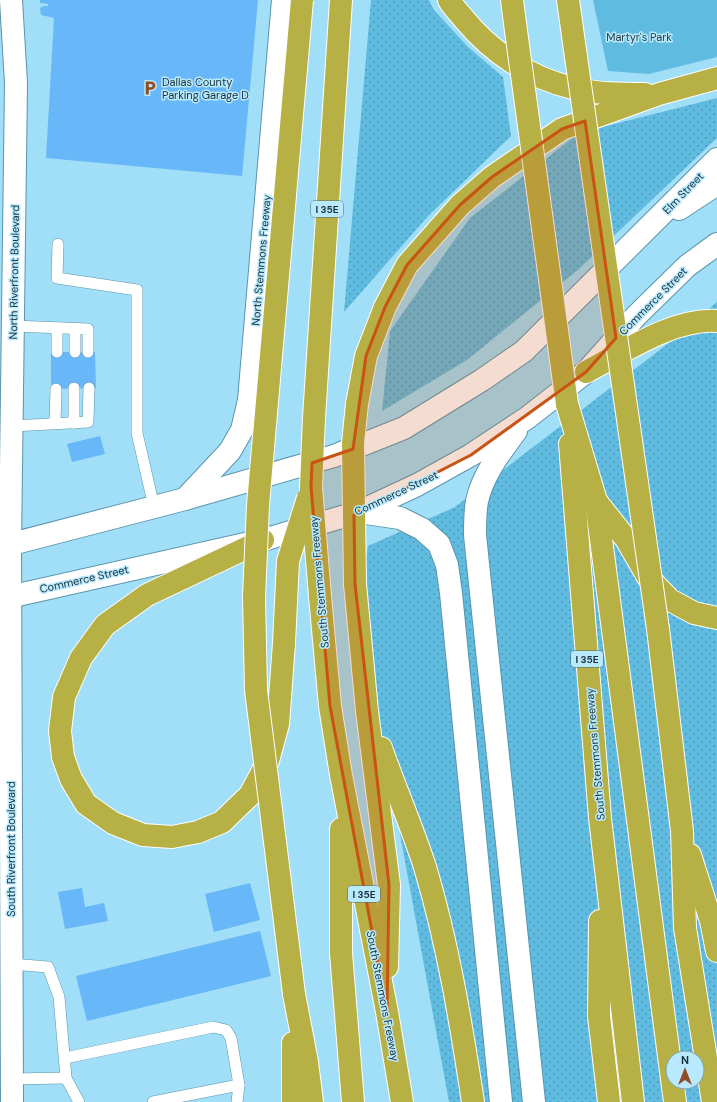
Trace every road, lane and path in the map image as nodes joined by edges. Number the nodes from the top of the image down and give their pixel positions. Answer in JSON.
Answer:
{"nodes":[{"id":1,"x":11,"y":0,"type":"edge"},
{"id":2,"x":283,"y":0,"type":"edge"},
{"id":3,"x":302,"y":0,"type":"edge"},
{"id":4,"x":341,"y":0,"type":"edge"},
{"id":5,"x":449,"y":0,"type":"edge"},
{"id":6,"x":512,"y":0,"type":"edge"},
{"id":7,"x":568,"y":0,"type":"edge"},
{"id":8,"x":717,"y":78,"type":"edge"},
{"id":9,"x":659,"y":94,"type":"junction"},
{"id":10,"x":717,"y":159,"type":"edge"},
{"id":11,"x":717,"y":184,"type":"edge"},
{"id":12,"x":649,"y":228,"type":"junction"},
{"id":13,"x":717,"y":231,"type":"edge"},
{"id":14,"x":58,"y":244,"type":"dead end"},
{"id":15,"x":717,"y":244,"type":"edge"},
{"id":16,"x":687,"y":266,"type":"junction"},
{"id":17,"x":717,"y":321,"type":"edge"},
{"id":18,"x":13,"y":326,"type":"junction"},
{"id":19,"x":57,"y":328,"type":"junction"},
{"id":20,"x":75,"y":328,"type":"junction"},
{"id":21,"x":56,"y":352,"type":"dead end"},
{"id":22,"x":75,"y":352,"type":"dead end"},
{"id":23,"x":88,"y":352,"type":"dead end"},
{"id":24,"x":586,"y":372,"type":"junction"},
{"id":25,"x":74,"y":388,"type":"dead end"},
{"id":26,"x":89,"y":388,"type":"dead end"},
{"id":27,"x":56,"y":389,"type":"dead end"},
{"id":28,"x":567,"y":404,"type":"junction"},
{"id":29,"x":527,"y":418,"type":"junction"},
{"id":30,"x":55,"y":423,"type":"junction"},
{"id":31,"x":74,"y":423,"type":"junction"},
{"id":32,"x":12,"y":426,"type":"junction"},
{"id":33,"x":311,"y":487,"type":"junction"},
{"id":34,"x":185,"y":499,"type":"junction"},
{"id":35,"x":596,"y":501,"type":"junction"},
{"id":36,"x":154,"y":507,"type":"junction"},
{"id":37,"x":359,"y":512,"type":"junction"},
{"id":38,"x":263,"y":540,"type":"junction"},
{"id":39,"x":5,"y":546,"type":"edge"},
{"id":40,"x":5,"y":598,"type":"edge"},
{"id":41,"x":717,"y":618,"type":"edge"},
{"id":42,"x":368,"y":711,"type":"junction"},
{"id":43,"x":341,"y":775,"type":"junction"},
{"id":44,"x":600,"y":818,"type":"junction"},
{"id":45,"x":682,"y":831,"type":"junction"},
{"id":46,"x":717,"y":951,"type":"edge"},
{"id":47,"x":11,"y":964,"type":"junction"},
{"id":48,"x":294,"y":994,"type":"junction"},
{"id":49,"x":387,"y":1012,"type":"junction"},
{"id":50,"x":6,"y":1023,"type":"edge"},
{"id":51,"x":65,"y":1058,"type":"junction"},
{"id":52,"x":66,"y":1078,"type":"junction"},
{"id":53,"x":11,"y":1079,"type":"junction"},
{"id":54,"x":239,"y":1085,"type":"junction"},
{"id":55,"x":674,"y":1094,"type":"edge"},
{"id":56,"x":632,"y":1096,"type":"edge"},
{"id":57,"x":402,"y":1098,"type":"edge"},
{"id":58,"x":609,"y":1098,"type":"edge"},
{"id":59,"x":12,"y":1102,"type":"edge"},
{"id":60,"x":78,"y":1102,"type":"edge"},
{"id":61,"x":153,"y":1102,"type":"edge"},
{"id":62,"x":237,"y":1102,"type":"edge"},
{"id":63,"x":293,"y":1102,"type":"edge"},
{"id":64,"x":312,"y":1102,"type":"edge"},
{"id":65,"x":353,"y":1102,"type":"edge"},
{"id":66,"x":473,"y":1102,"type":"edge"},
{"id":67,"x":501,"y":1102,"type":"edge"},
{"id":68,"x":534,"y":1102,"type":"edge"},
{"id":69,"x":713,"y":1102,"type":"edge"}],
"edges":[{"from":1,"to":18,"type":"main road","name":"North Riverfront Boulevard"},
{"from":2,"to":34,"type":"main road","name":"North Stemmons Freeway"},
{"from":3,"to":48,"type":"highway","bridge":true},
{"from":4,"to":33,"type":"highway","number":"I 35E","bridge":true},
{"from":5,"to":9,"type":"highway"},
{"from":6,"to":28,"type":"highway","number":"I 35E","bridge":true},
{"from":7,"to":45,"type":"highway","bridge":true},
{"from":8,"to":9,"type":"highway"},
{"from":9,"to":42,"type":"highway","bridge":true},
{"from":10,"to":12,"type":"main road","name":"Elm Street"},
{"from":11,"to":12,"type":"main road"},
{"from":12,"to":34,"type":"main road"},
{"from":13,"to":16,"type":"main road"},
{"from":14,"to":36,"type":"lane"},
{"from":15,"to":16,"type":"main road","name":"Commerce Street"},
{"from":16,"to":24,"type":"main road","name":"Commerce Street"},
{"from":17,"to":24,"type":"highway"},
{"from":18,"to":19,"type":"lane"},
{"from":18,"to":32,"type":"main road","name":"North Riverfront Boulevard"},
{"from":19,"to":20,"type":"lane"},
{"from":19,"to":21,"type":"lane"},
{"from":20,"to":22,"type":"lane"},
{"from":20,"to":23,"type":"lane"},
{"from":24,"to":29,"type":"main road","name":"Commerce Street"},
{"from":25,"to":31,"type":"lane"},
{"from":26,"to":31,"type":"lane"},
{"from":27,"to":30,"type":"lane"},
{"from":28,"to":35,"type":"highway"},
{"from":28,"to":44,"type":"highway","name":"South Stemmons Freeway","number":"I 35E"},
{"from":29,"to":37,"type":"main road","name":"Commerce Street"},
{"from":29,"to":68,"type":"main road"},
{"from":30,"to":31,"type":"lane"},
{"from":30,"to":32,"type":"lane"},
{"from":32,"to":39,"type":"main road","name":"North Riverfront Boulevard"},
{"from":33,"to":38,"type":"highway","bridge":true},
{"from":33,"to":43,"type":"highway","name":"South Stemmons Freeway","number":"I 35E","bridge":true},
{"from":34,"to":36,"type":"main road"},
{"from":35,"to":41,"type":"highway"},
{"from":35,"to":55,"type":"highway"},
{"from":36,"to":39,"type":"main road"},
{"from":37,"to":38,"type":"main road","name":"Commerce Street"},
{"from":37,"to":67,"type":"main road"},
{"from":38,"to":40,"type":"main road","name":"Commerce Street"},
{"from":39,"to":40,"type":"main road","name":"South Riverfront Boulevard"},
{"from":40,"to":47,"type":"main road","name":"South Riverfront Boulevard"},
{"from":42,"to":49,"type":"highway"},
{"from":42,"to":66,"type":"highway"},
{"from":43,"to":49,"type":"highway","name":"South Stemmons Freeway","number":"I 35E"},
{"from":43,"to":65,"type":"highway"},
{"from":44,"to":56,"type":"highway","name":"South Stemmons Freeway","number":"I 35E"},
{"from":44,"to":58,"type":"highway"},
{"from":45,"to":46,"type":"highway"},
{"from":45,"to":69,"type":"highway"},
{"from":47,"to":50,"type":"main road","name":"South Riverfront Boulevard"},
{"from":47,"to":51,"type":"lane"},
{"from":48,"to":63,"type":"highway"},
{"from":48,"to":64,"type":"highway"},
{"from":49,"to":57,"type":"highway","name":"South Stemmons Freeway","number":"I 35E"},
{"from":50,"to":53,"type":"main road","name":"South Riverfront Boulevard"},
{"from":51,"to":52,"type":"lane"},
{"from":51,"to":54,"type":"lane"},
{"from":52,"to":53,"type":"lane"},
{"from":52,"to":60,"type":"lane"},
{"from":53,"to":59,"type":"main road","name":"South Riverfront Boulevard"},
{"from":54,"to":61,"type":"lane"},
{"from":54,"to":62,"type":"lane"}]}
